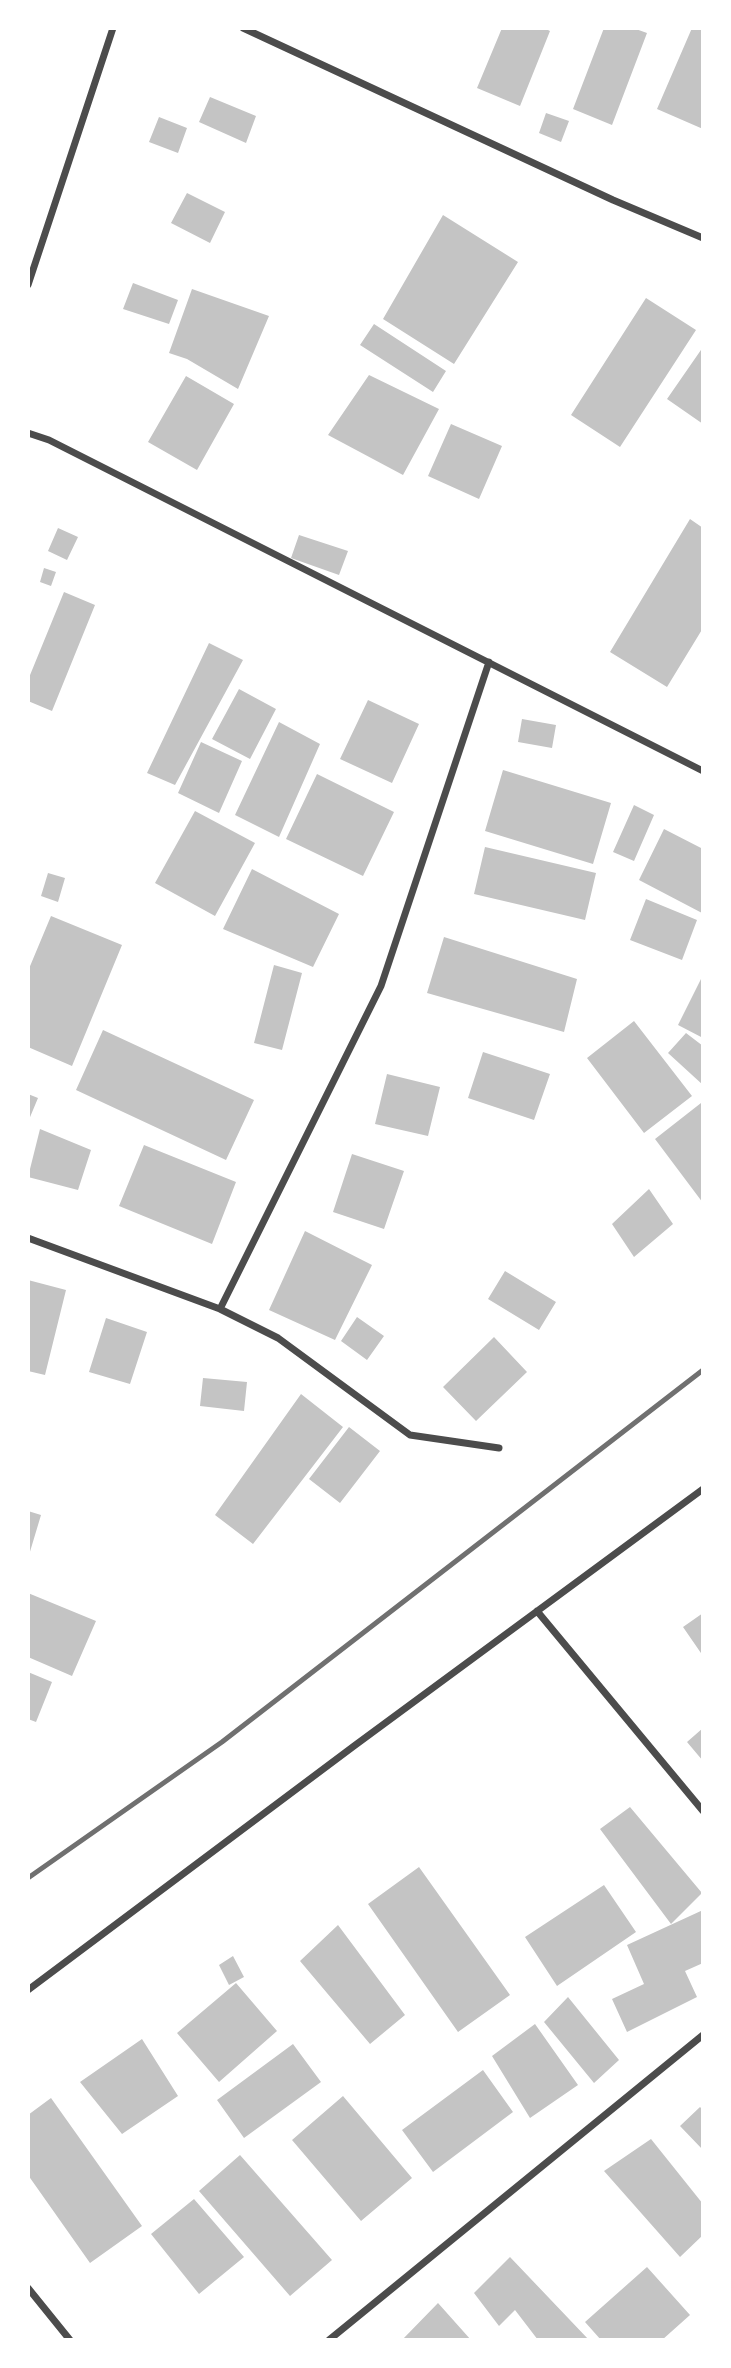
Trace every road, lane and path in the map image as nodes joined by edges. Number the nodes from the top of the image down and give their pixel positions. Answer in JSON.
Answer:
{"nodes":[{"id":1,"x":113,"y":28,"type":"edge"},
{"id":2,"x":243,"y":28,"type":"edge"},
{"id":3,"x":703,"y":238,"type":"edge"},
{"id":4,"x":28,"y":285,"type":"edge"},
{"id":5,"x":28,"y":433,"type":"edge"},
{"id":6,"x":489,"y":662,"type":"junction"},
{"id":7,"x":703,"y":771,"type":"edge"},
{"id":8,"x":28,"y":1238,"type":"edge"},
{"id":9,"x":220,"y":1309,"type":"junction"},
{"id":10,"x":499,"y":1448,"type":"dead end"},
{"id":11,"x":703,"y":1489,"type":"edge"},
{"id":12,"x":537,"y":1611,"type":"junction"},
{"id":13,"x":703,"y":1811,"type":"edge"},
{"id":14,"x":28,"y":1990,"type":"edge"},
{"id":15,"x":703,"y":2035,"type":"edge"},
{"id":16,"x":28,"y":2288,"type":"edge"},
{"id":17,"x":70,"y":2340,"type":"edge"},
{"id":18,"x":329,"y":2340,"type":"edge"}],
"edges":[{"from":1,"to":4,"type":"street"},
{"from":2,"to":3,"type":"street"},
{"from":5,"to":6,"type":"street"},
{"from":6,"to":7,"type":"street"},
{"from":6,"to":9,"type":"street"},
{"from":8,"to":9,"type":"street"},
{"from":9,"to":10,"type":"street"},
{"from":11,"to":12,"type":"street"},
{"from":12,"to":13,"type":"street"},
{"from":12,"to":14,"type":"street"},
{"from":15,"to":18,"type":"street"},
{"from":16,"to":17,"type":"street"}]}
